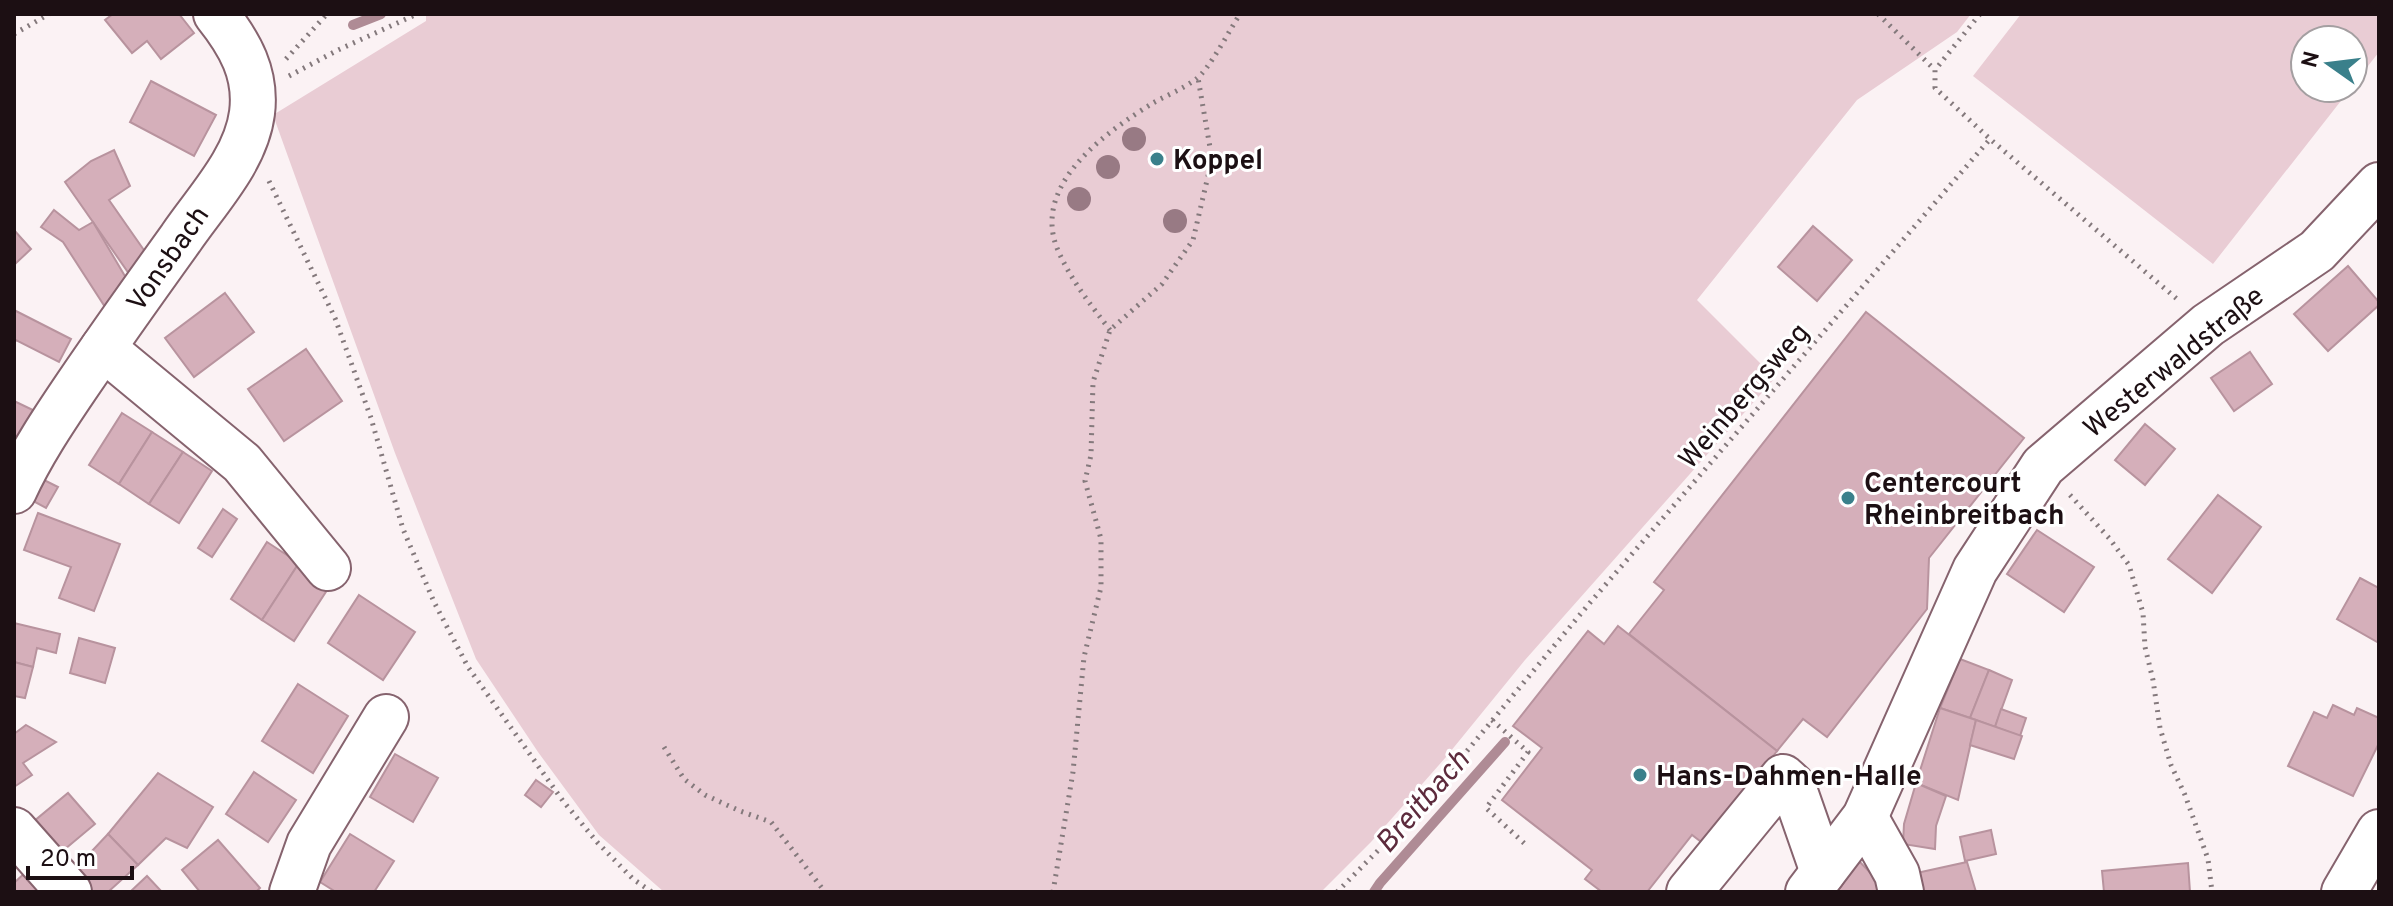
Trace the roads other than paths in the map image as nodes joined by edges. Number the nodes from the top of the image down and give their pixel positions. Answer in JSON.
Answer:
{"nodes":[{"id":1,"x":216,"y":14,"type":"edge"},
{"id":2,"x":2379,"y":185,"type":"edge"},
{"id":3,"x":103,"y":348,"type":"junction"},
{"id":4,"x":14,"y":491,"type":"edge"},
{"id":5,"x":328,"y":568,"type":"dead end"},
{"id":6,"x":386,"y":717,"type":"dead end"},
{"id":7,"x":1865,"y":817,"type":"junction"},
{"id":8,"x":14,"y":830,"type":"edge"},
{"id":9,"x":2379,"y":832,"type":"edge"},
{"id":10,"x":1816,"y":882,"type":"edge"},
{"id":11,"x":69,"y":892,"type":"edge"},
{"id":12,"x":292,"y":892,"type":"edge"},
{"id":13,"x":1689,"y":892,"type":"edge"},
{"id":14,"x":1901,"y":892,"type":"edge"},
{"id":15,"x":2344,"y":892,"type":"edge"}],
"edges":[{"from":1,"to":3,"type":"street","name":"Vonsbach"},
{"from":2,"to":7,"type":"street","name":"Westerwaldstraße"},
{"from":3,"to":4,"type":"street","name":"Vonsbach"},
{"from":3,"to":5,"type":"street"},
{"from":6,"to":12,"type":"street"},
{"from":7,"to":10,"type":"street","name":"Westerwaldstraße"},
{"from":7,"to":14,"type":"street"},
{"from":8,"to":11,"type":"street"},
{"from":9,"to":15,"type":"street"},
{"from":10,"to":13,"type":"street"}]}
